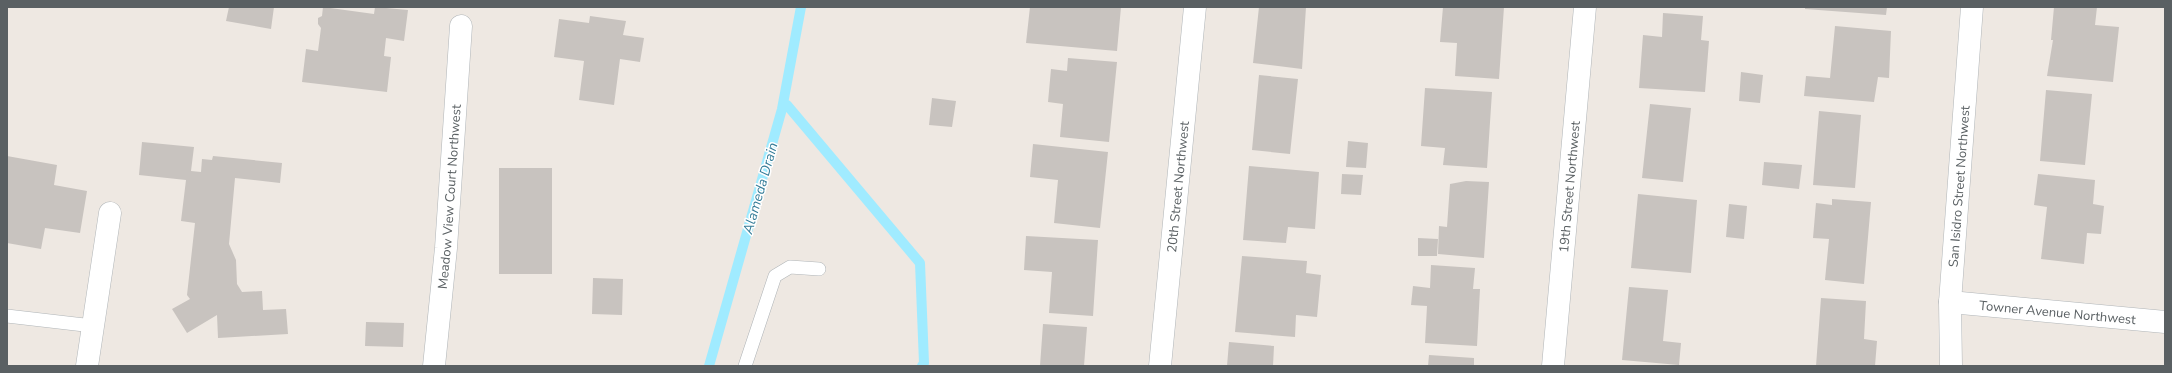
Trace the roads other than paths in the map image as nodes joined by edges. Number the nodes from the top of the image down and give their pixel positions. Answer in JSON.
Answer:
{"nodes":[{"id":1,"x":1195,"y":7,"type":"edge"},
{"id":2,"x":1585,"y":7,"type":"edge"},
{"id":3,"x":1972,"y":7,"type":"edge"},
{"id":4,"x":461,"y":26,"type":"dead end"},
{"id":5,"x":110,"y":213,"type":"dead end"},
{"id":6,"x":819,"y":269,"type":"dead end"},
{"id":7,"x":1950,"y":302,"type":"junction"},
{"id":8,"x":7,"y":316,"type":"edge"},
{"id":9,"x":2165,"y":322,"type":"edge"},
{"id":10,"x":92,"y":326,"type":"junction"},
{"id":11,"x":87,"y":366,"type":"edge"},
{"id":12,"x":434,"y":366,"type":"edge"},
{"id":13,"x":745,"y":366,"type":"edge"},
{"id":14,"x":1160,"y":366,"type":"edge"},
{"id":15,"x":1554,"y":366,"type":"edge"},
{"id":16,"x":1951,"y":366,"type":"edge"}],
"edges":[{"from":1,"to":14,"type":"street","name":"20th Street Northwest"},
{"from":2,"to":15,"type":"street","name":"19th Street Northwest"},
{"from":3,"to":7,"type":"street","name":"San Isidro Street Northwest"},
{"from":4,"to":12,"type":"street","name":"Meadow View Court Northwest"},
{"from":5,"to":10,"type":"street"},
{"from":6,"to":13,"type":"lane"},
{"from":7,"to":9,"type":"street","name":"Towner Avenue Northwest"},
{"from":7,"to":16,"type":"street","name":"San Isidro Street Northwest"},
{"from":8,"to":10,"type":"lane"},
{"from":10,"to":11,"type":"street"}]}
